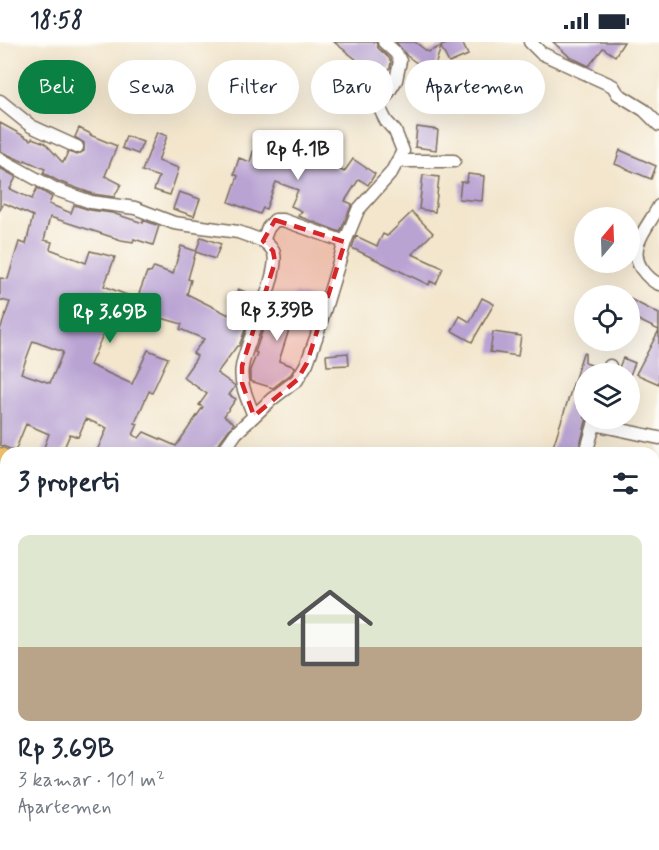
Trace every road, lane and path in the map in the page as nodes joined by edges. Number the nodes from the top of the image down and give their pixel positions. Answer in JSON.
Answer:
{"nodes":[{"id":1,"x":384,"y":42,"type":"edge"},
{"id":2,"x":530,"y":42,"type":"edge"},
{"id":3,"x":0,"y":101,"type":"edge"},
{"id":4,"x":659,"y":126,"type":"edge"},
{"id":5,"x":77,"y":147,"type":"dead end"},
{"id":6,"x":0,"y":159,"type":"edge"},
{"id":7,"x":398,"y":161,"type":"junction"},
{"id":8,"x":454,"y":161,"type":"dead end"},
{"id":9,"x":659,"y":206,"type":"edge"},
{"id":10,"x":263,"y":241,"type":"junction"},
{"id":11,"x":345,"y":242,"type":"junction"},
{"id":12,"x":659,"y":284,"type":"edge"},
{"id":13,"x":254,"y":416,"type":"junction"},
{"id":14,"x":593,"y":429,"type":"edge"},
{"id":15,"x":625,"y":429,"type":"edge"},
{"id":16,"x":659,"y":438,"type":"edge"},
{"id":17,"x":226,"y":447,"type":"edge"},
{"id":18,"x":588,"y":447,"type":"edge"}],
"edges":[{"from":1,"to":7,"type":"street"},
{"from":2,"to":4,"type":"street"},
{"from":3,"to":5,"type":"street"},
{"from":6,"to":10,"type":"street"},
{"from":7,"to":8,"type":"street"},
{"from":7,"to":11,"type":"street"},
{"from":9,"to":12,"type":"street"},
{"from":10,"to":11,"type":"street"},
{"from":10,"to":13,"type":"street"},
{"from":11,"to":13,"type":"street"},
{"from":13,"to":17,"type":"street"},
{"from":14,"to":18,"type":"street"},
{"from":15,"to":16,"type":"street"}]}
